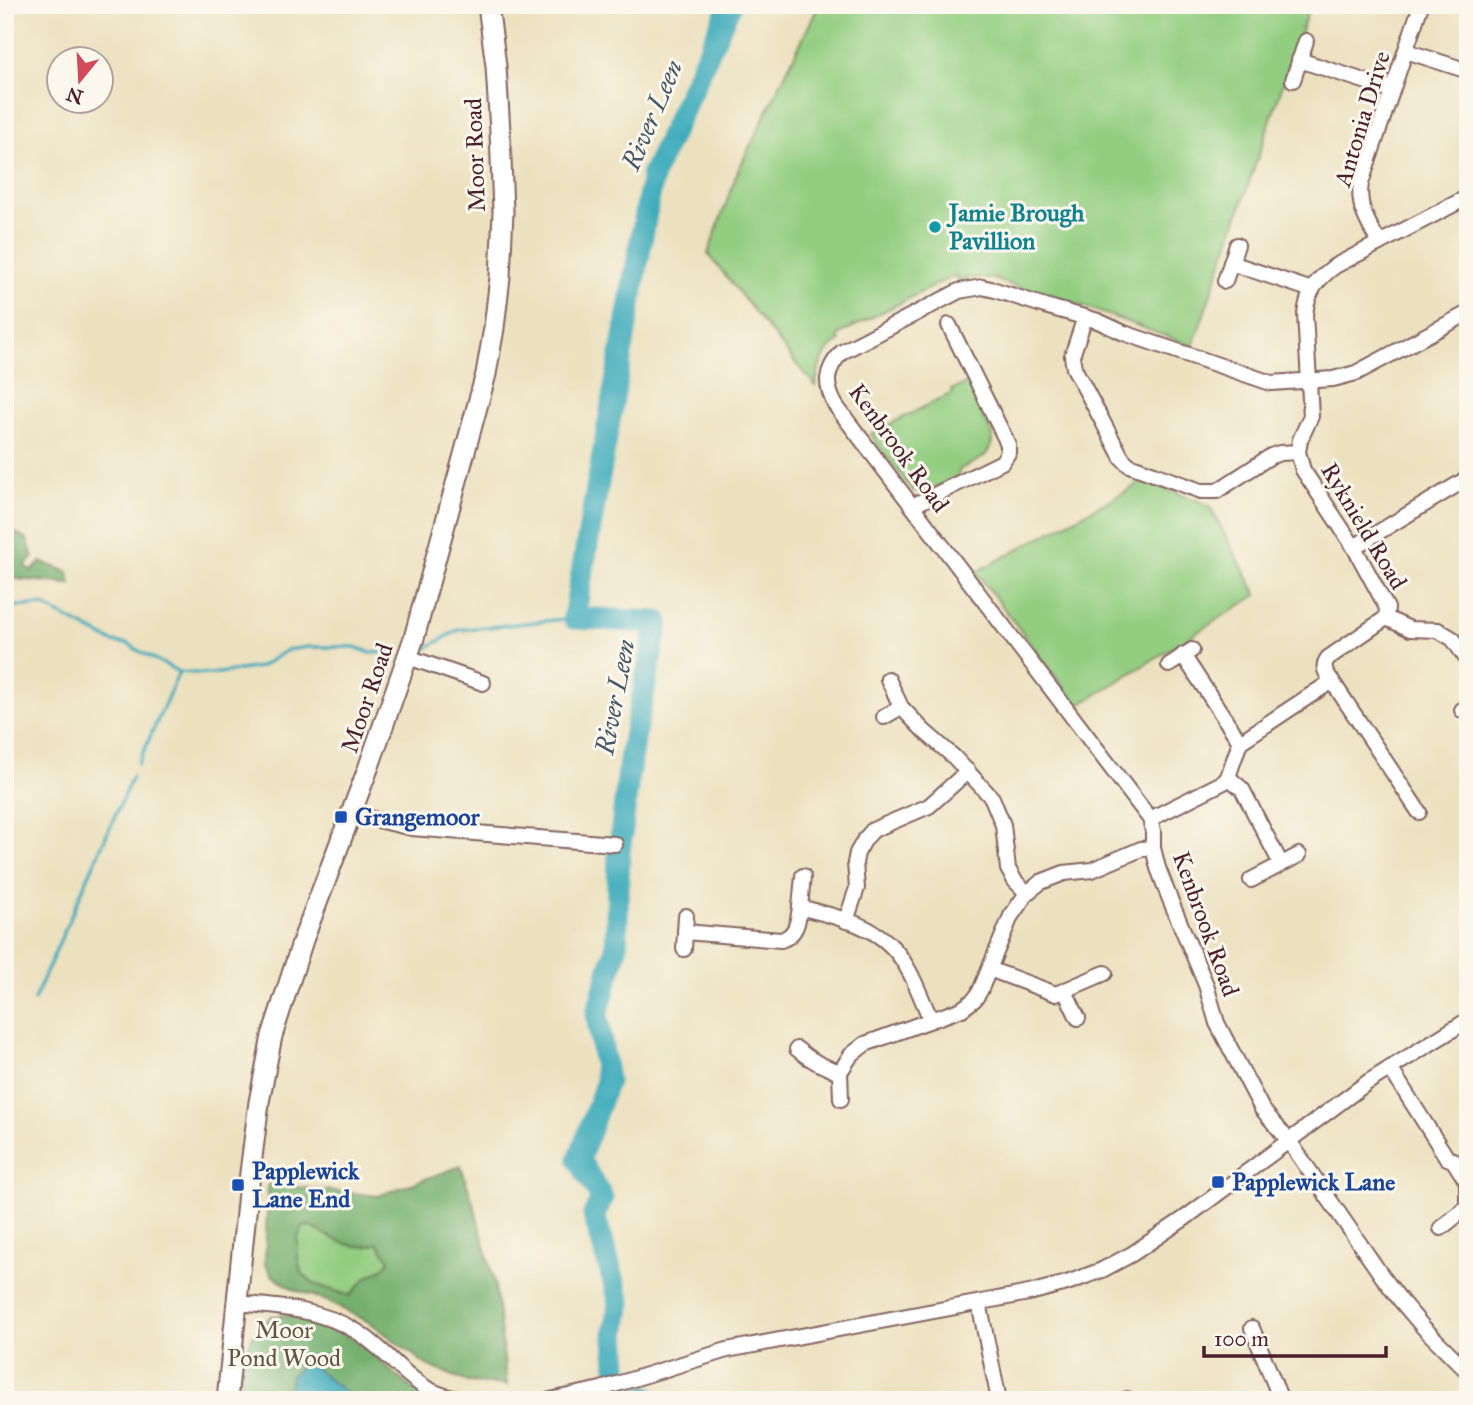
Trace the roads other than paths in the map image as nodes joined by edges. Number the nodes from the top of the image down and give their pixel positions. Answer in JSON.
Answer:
{"nodes":[{"id":1,"x":488,"y":5,"type":"edge"},
{"id":2,"x":1421,"y":5,"type":"edge"},
{"id":3,"x":1306,"y":41,"type":"dead end"},
{"id":4,"x":1406,"y":51,"type":"junction"},
{"id":5,"x":1300,"y":60,"type":"junction"},
{"id":6,"x":1468,"y":71,"type":"edge"},
{"id":7,"x":1293,"y":80,"type":"dead end"},
{"id":8,"x":1392,"y":90,"type":"junction"},
{"id":9,"x":1468,"y":197,"type":"edge"},
{"id":10,"x":1378,"y":243,"type":"junction"},
{"id":11,"x":1237,"y":244,"type":"dead end"},
{"id":12,"x":1231,"y":263,"type":"junction"},
{"id":13,"x":1225,"y":281,"type":"dead end"},
{"id":14,"x":1312,"y":290,"type":"junction"},
{"id":15,"x":1468,"y":313,"type":"edge"},
{"id":16,"x":1085,"y":317,"type":"junction"},
{"id":17,"x":949,"y":325,"type":"dead end"},
{"id":18,"x":1310,"y":380,"type":"junction"},
{"id":19,"x":1298,"y":452,"type":"junction"},
{"id":20,"x":1468,"y":478,"type":"edge"},
{"id":21,"x":912,"y":506,"type":"junction"},
{"id":22,"x":1354,"y":547,"type":"junction"},
{"id":23,"x":1386,"y":618,"type":"junction"},
{"id":24,"x":408,"y":656,"type":"junction"},
{"id":25,"x":1468,"y":661,"type":"edge"},
{"id":26,"x":1169,"y":665,"type":"dead end"},
{"id":27,"x":888,"y":679,"type":"dead end"},
{"id":28,"x":1332,"y":681,"type":"junction"},
{"id":29,"x":483,"y":683,"type":"dead end"},
{"id":30,"x":901,"y":707,"type":"junction"},
{"id":31,"x":884,"y":718,"type":"dead end"},
{"id":32,"x":1240,"y":742,"type":"junction"},
{"id":33,"x":968,"y":771,"type":"junction"},
{"id":34,"x":1228,"y":777,"type":"junction"},
{"id":35,"x":351,"y":812,"type":"junction"},
{"id":36,"x":1419,"y":812,"type":"dead end"},
{"id":37,"x":1150,"y":819,"type":"junction"},
{"id":38,"x":615,"y":844,"type":"dead end"},
{"id":39,"x":1153,"y":848,"type":"junction"},
{"id":40,"x":1299,"y":855,"type":"dead end"},
{"id":41,"x":1281,"y":864,"type":"junction"},
{"id":42,"x":803,"y":876,"type":"dead end"},
{"id":43,"x":1251,"y":880,"type":"dead end"},
{"id":44,"x":1027,"y":893,"type":"junction"},
{"id":45,"x":800,"y":907,"type":"junction"},
{"id":46,"x":686,"y":916,"type":"dead end"},
{"id":47,"x":846,"y":921,"type":"junction"},
{"id":48,"x":685,"y":932,"type":"junction"},
{"id":49,"x":684,"y":949,"type":"dead end"},
{"id":50,"x":989,"y":968,"type":"junction"},
{"id":51,"x":1105,"y":973,"type":"dead end"},
{"id":52,"x":1065,"y":991,"type":"junction"},
{"id":53,"x":1078,"y":1018,"type":"dead end"},
{"id":54,"x":930,"y":1020,"type":"junction"},
{"id":55,"x":1468,"y":1020,"type":"edge"},
{"id":56,"x":797,"y":1049,"type":"dead end"},
{"id":57,"x":1393,"y":1066,"type":"junction"},
{"id":58,"x":840,"y":1072,"type":"junction"},
{"id":59,"x":841,"y":1099,"type":"dead end"},
{"id":60,"x":1289,"y":1141,"type":"junction"},
{"id":61,"x":1441,"y":1228,"type":"dead end"},
{"id":62,"x":237,"y":1303,"type":"junction"},
{"id":63,"x":979,"y":1303,"type":"junction"},
{"id":64,"x":1252,"y":1328,"type":"dead end"},
{"id":65,"x":1468,"y":1372,"type":"edge"},
{"id":66,"x":227,"y":1400,"type":"edge"},
{"id":67,"x":464,"y":1400,"type":"edge"},
{"id":68,"x":550,"y":1400,"type":"edge"},
{"id":69,"x":999,"y":1400,"type":"edge"},
{"id":70,"x":1282,"y":1400,"type":"edge"}],
"edges":[{"from":1,"to":24,"type":"main road","name":"Moor Road"},
{"from":2,"to":4,"type":"street","name":"Antonia Drive"},
{"from":3,"to":5,"type":"street"},
{"from":4,"to":6,"type":"street"},
{"from":4,"to":8,"type":"street","name":"Antonia Drive"},
{"from":5,"to":7,"type":"street"},
{"from":5,"to":8,"type":"street"},
{"from":8,"to":10,"type":"street","name":"Antonia Drive"},
{"from":9,"to":10,"type":"street"},
{"from":10,"to":14,"type":"street"},
{"from":11,"to":12,"type":"street"},
{"from":12,"to":13,"type":"street"},
{"from":12,"to":14,"type":"street"},
{"from":14,"to":18,"type":"street","name":"Ryknield Road"},
{"from":15,"to":18,"type":"street","name":"Kenbrook Road"},
{"from":16,"to":18,"type":"street","name":"Kenbrook Road"},
{"from":16,"to":19,"type":"street"},
{"from":16,"to":21,"type":"street","name":"Kenbrook Road"},
{"from":17,"to":21,"type":"street"},
{"from":18,"to":19,"type":"street","name":"Ryknield Road"},
{"from":19,"to":22,"type":"street","name":"Ryknield Road"},
{"from":20,"to":22,"type":"street"},
{"from":21,"to":37,"type":"street","name":"Kenbrook Road"},
{"from":22,"to":23,"type":"street","name":"Ryknield Road"},
{"from":23,"to":25,"type":"street"},
{"from":23,"to":28,"type":"street","name":"Ryknield Road"},
{"from":24,"to":29,"type":"street"},
{"from":24,"to":35,"type":"main road","name":"Moor Road"},
{"from":26,"to":32,"type":"street"},
{"from":27,"to":30,"type":"street"},
{"from":28,"to":32,"type":"street"},
{"from":28,"to":36,"type":"street"},
{"from":30,"to":31,"type":"street"},
{"from":30,"to":33,"type":"street"},
{"from":32,"to":34,"type":"street"},
{"from":33,"to":44,"type":"street"},
{"from":33,"to":47,"type":"street"},
{"from":34,"to":37,"type":"street"},
{"from":34,"to":41,"type":"street"},
{"from":35,"to":38,"type":"street"},
{"from":35,"to":62,"type":"main road","name":"Moor Road"},
{"from":37,"to":39,"type":"street","name":"Kenbrook Road"},
{"from":39,"to":44,"type":"street"},
{"from":39,"to":60,"type":"street","name":"Kenbrook Road"},
{"from":40,"to":41,"type":"street"},
{"from":41,"to":43,"type":"street"},
{"from":42,"to":45,"type":"street"},
{"from":44,"to":50,"type":"street"},
{"from":45,"to":47,"type":"street"},
{"from":45,"to":48,"type":"street"},
{"from":46,"to":48,"type":"street"},
{"from":47,"to":54,"type":"street"},
{"from":48,"to":49,"type":"street"},
{"from":50,"to":52,"type":"street"},
{"from":50,"to":54,"type":"street"},
{"from":51,"to":52,"type":"street"},
{"from":52,"to":53,"type":"street"},
{"from":54,"to":58,"type":"street"},
{"from":55,"to":57,"type":"street"},
{"from":56,"to":58,"type":"street"},
{"from":57,"to":60,"type":"street"},
{"from":57,"to":61,"type":"street"},
{"from":58,"to":59,"type":"street"},
{"from":60,"to":63,"type":"street"},
{"from":60,"to":65,"type":"street","name":"Kenbrook Road"},
{"from":62,"to":66,"type":"main road","name":"Moor Road"},
{"from":62,"to":67,"type":"street"},
{"from":63,"to":68,"type":"street"},
{"from":63,"to":69,"type":"street"},
{"from":64,"to":70,"type":"street"}]}
